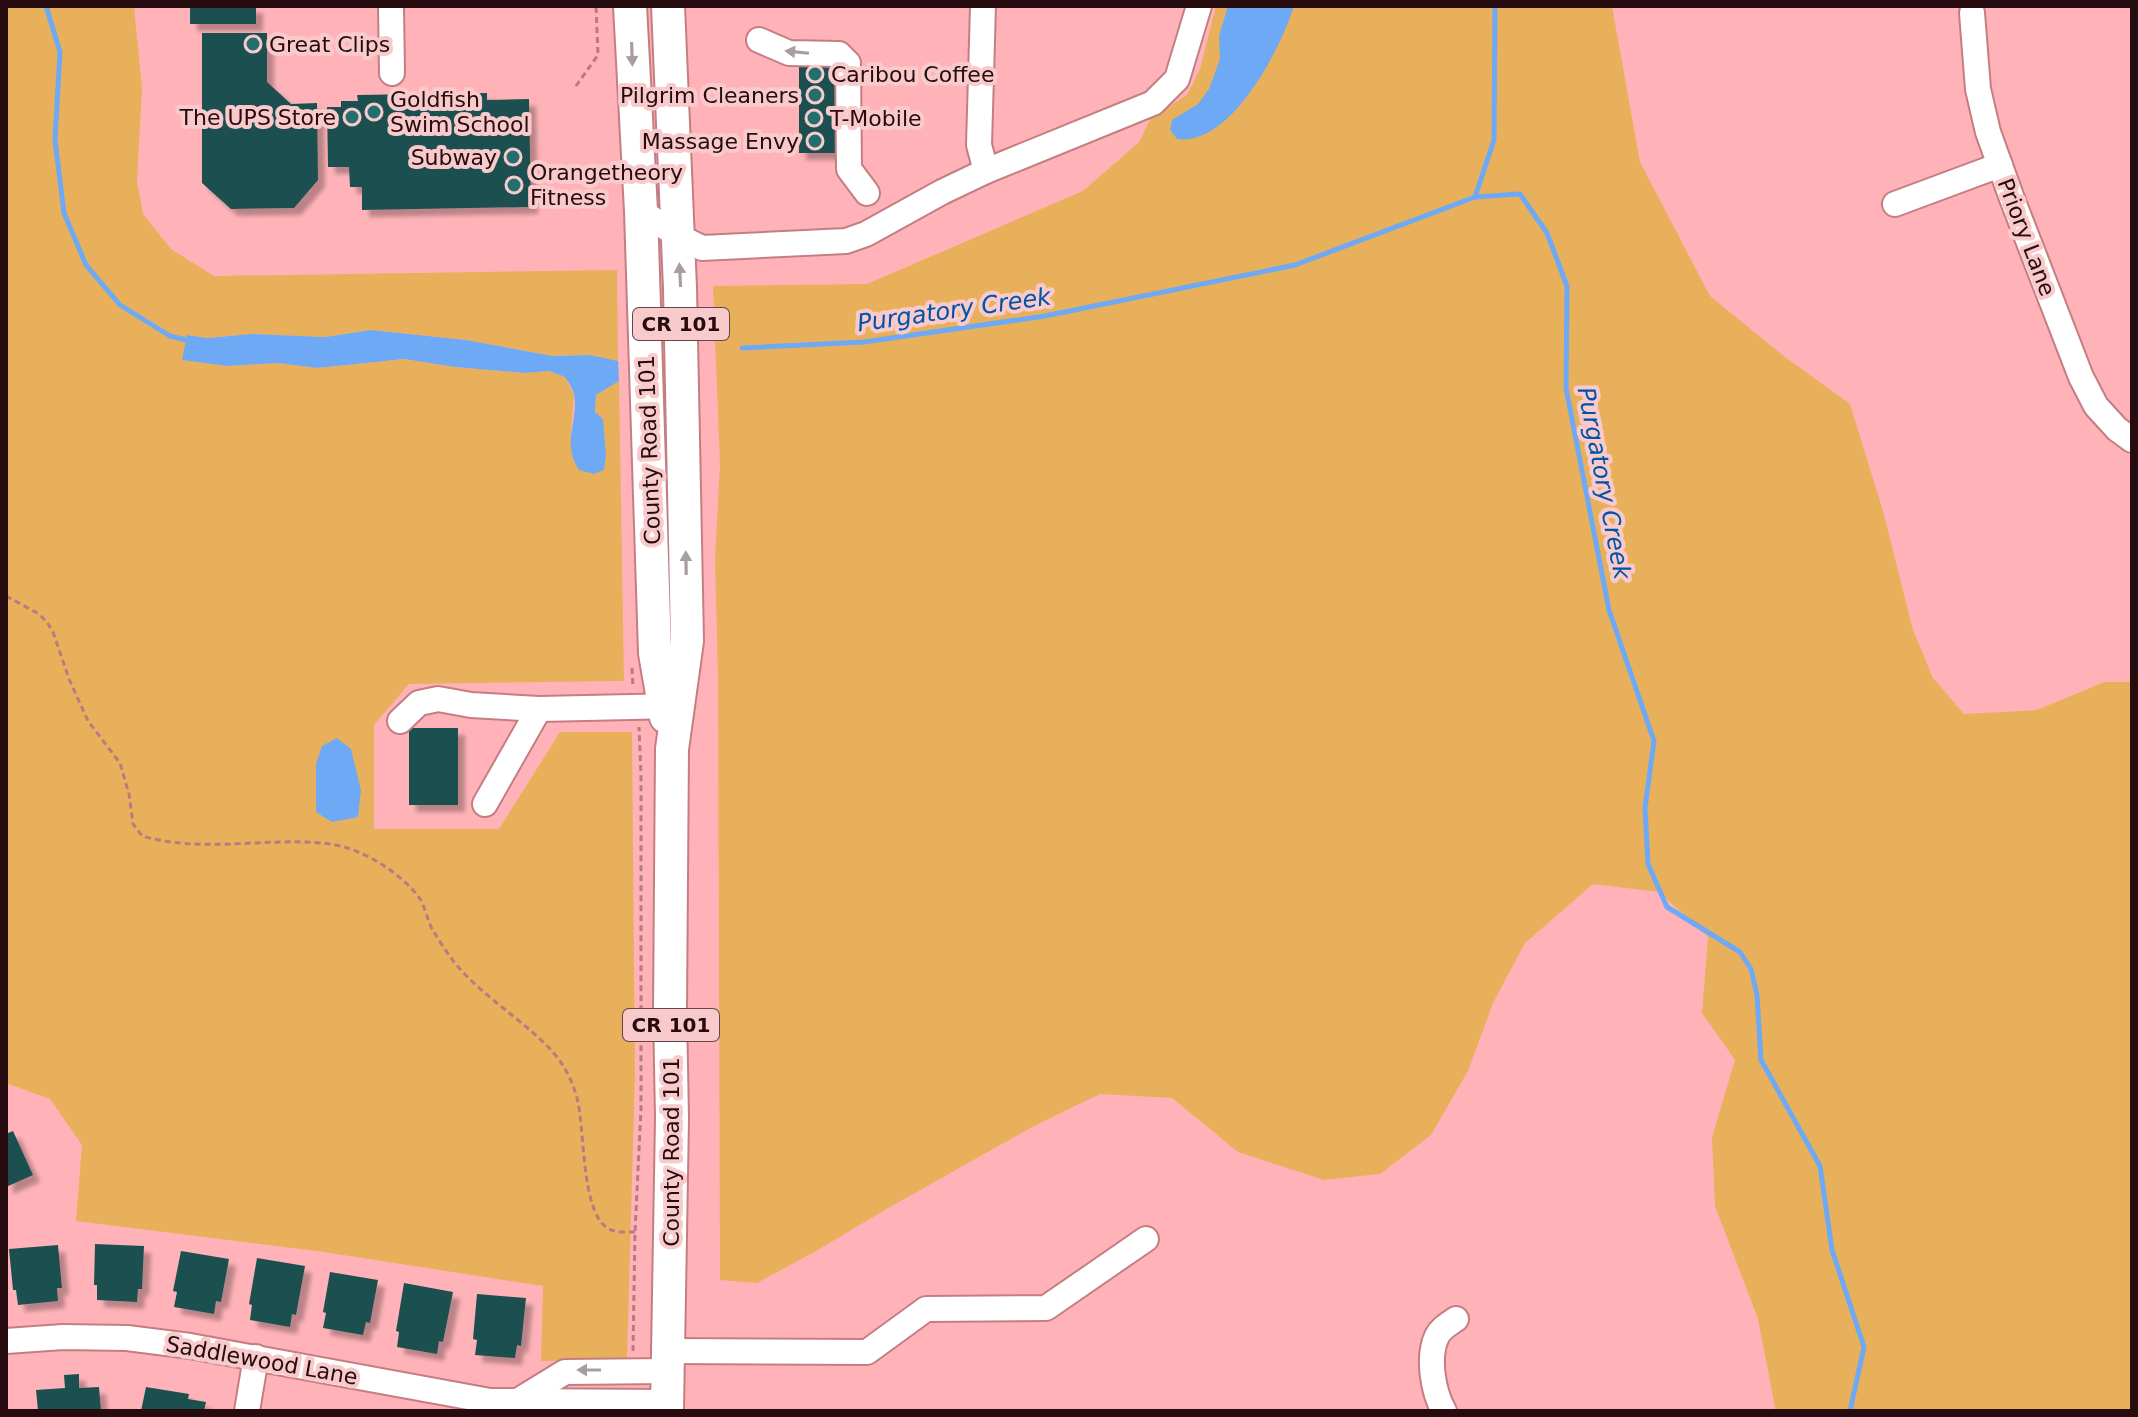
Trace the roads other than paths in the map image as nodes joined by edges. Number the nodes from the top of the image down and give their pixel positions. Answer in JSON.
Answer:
{"nodes":[{"id":1,"x":391,"y":6,"type":"edge"},
{"id":2,"x":630,"y":6,"type":"edge"},
{"id":3,"x":668,"y":6,"type":"edge"},
{"id":4,"x":983,"y":6,"type":"edge"},
{"id":5,"x":1199,"y":6,"type":"edge"},
{"id":6,"x":1972,"y":13,"type":"dead end"},
{"id":7,"x":759,"y":40,"type":"dead end"},
{"id":8,"x":392,"y":73,"type":"dead end"},
{"id":9,"x":2000,"y":165,"type":"junction"},
{"id":10,"x":986,"y":171,"type":"junction"},
{"id":11,"x":867,"y":193,"type":"dead end"},
{"id":12,"x":1895,"y":204,"type":"dead end"},
{"id":13,"x":641,"y":211,"type":"junction"},
{"id":14,"x":678,"y":236,"type":"junction"},
{"id":15,"x":2132,"y":440,"type":"edge"},
{"id":16,"x":671,"y":706,"type":"junction"},
{"id":17,"x":539,"y":709,"type":"junction"},
{"id":18,"x":400,"y":721,"type":"dead end"},
{"id":19,"x":485,"y":804,"type":"dead end"},
{"id":20,"x":1146,"y":1239,"type":"dead end"},
{"id":21,"x":1456,"y":1319,"type":"dead end"},
{"id":22,"x":6,"y":1341,"type":"edge"},
{"id":23,"x":256,"y":1357,"type":"junction"},
{"id":24,"x":667,"y":1384,"type":"edge"},
{"id":25,"x":516,"y":1402,"type":"junction"},
{"id":26,"x":490,"y":1406,"type":"edge"},
{"id":27,"x":247,"y":1411,"type":"edge"},
{"id":28,"x":1444,"y":1411,"type":"edge"}],
"edges":[{"from":1,"to":8,"type":"street"},
{"from":2,"to":13,"type":"main road","name":"County Road 101","number":"CR 101","one_way":true},
{"from":3,"to":14,"type":"main road","name":"County Road 101","number":"CR 101"},
{"from":4,"to":10,"type":"street"},
{"from":5,"to":10,"type":"street"},
{"from":6,"to":9,"type":"street","name":"Priory Lane"},
{"from":11,"to":7,"type":"street","one_way":true},
{"from":9,"to":12,"type":"street"},
{"from":9,"to":15,"type":"street","name":"Priory Lane"},
{"from":10,"to":14,"type":"street"},
{"from":13,"to":14,"type":"street"},
{"from":13,"to":16,"type":"main road","name":"County Road 101","number":"CR 101"},
{"from":16,"to":14,"type":"main road","name":"County Road 101","number":"CR 101","one_way":true},
{"from":16,"to":17,"type":"street"},
{"from":16,"to":24,"type":"main road","name":"County Road 101","number":"CR 101"},
{"from":17,"to":18,"type":"street"},
{"from":17,"to":19,"type":"street"},
{"from":20,"to":24,"type":"street"},
{"from":21,"to":28,"type":"street"},
{"from":22,"to":23,"type":"street","name":"Saddlewood Lane"},
{"from":23,"to":26,"type":"street","name":"Saddlewood Lane"},
{"from":23,"to":27,"type":"street"},
{"from":24,"to":25,"type":"street","name":"Saddlewood Lane"},
{"from":24,"to":25,"type":"street","one_way":true},
{"from":25,"to":26,"type":"street","name":"Saddlewood Lane"}]}
